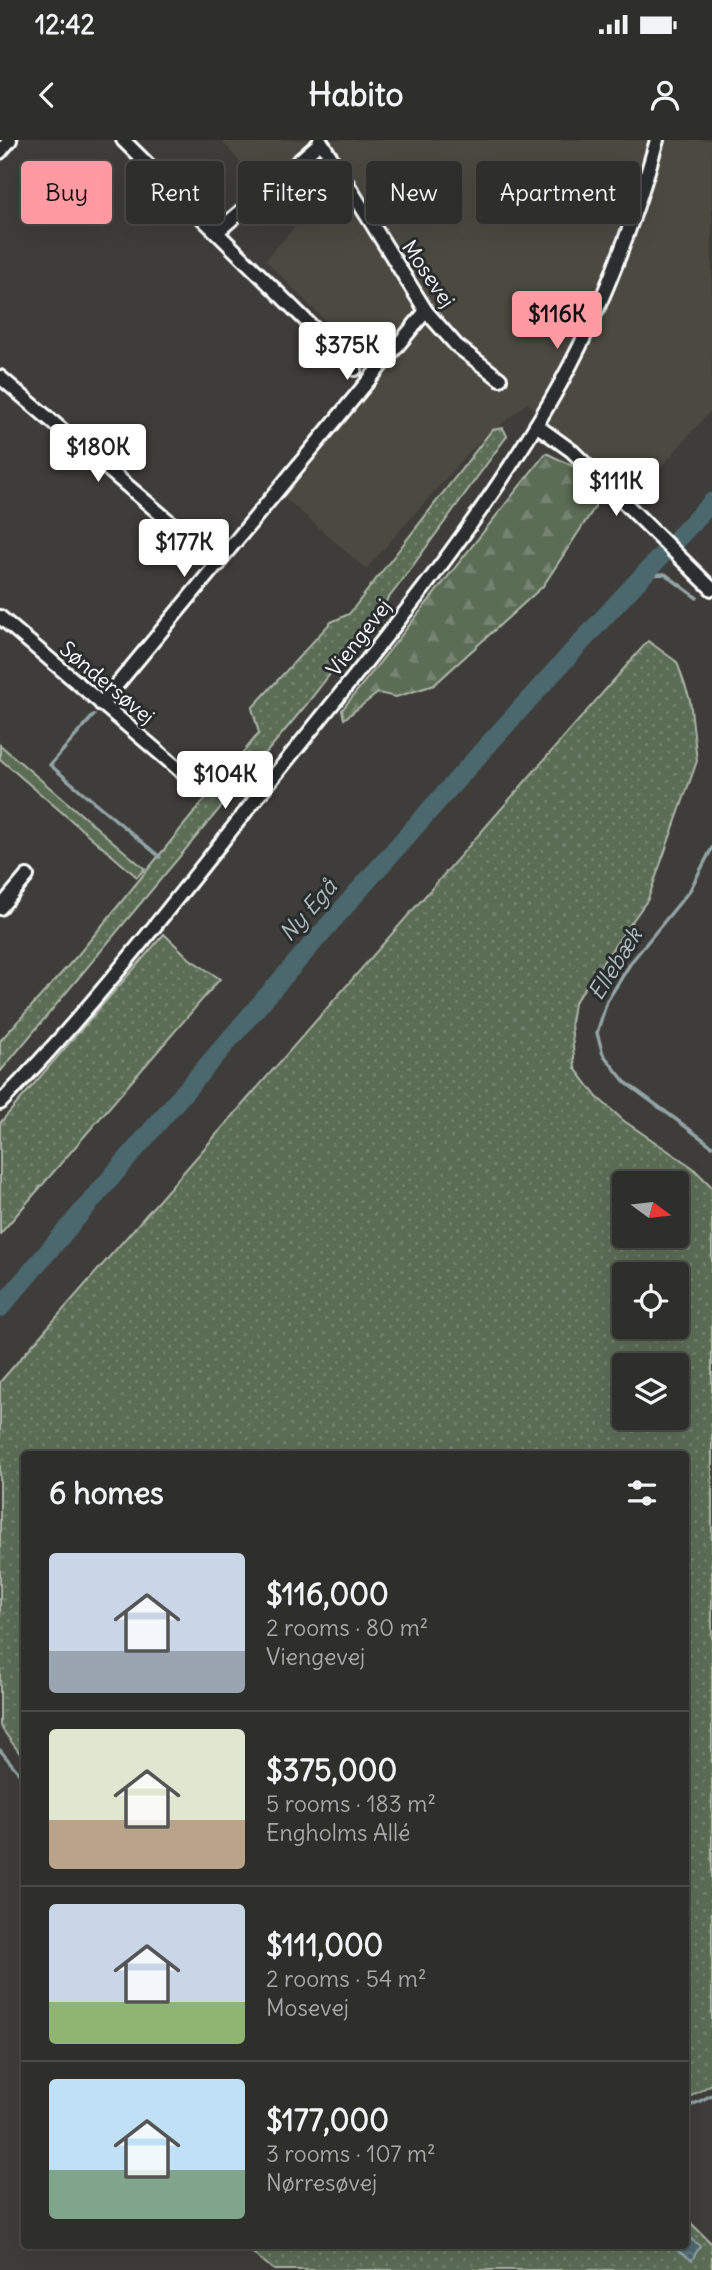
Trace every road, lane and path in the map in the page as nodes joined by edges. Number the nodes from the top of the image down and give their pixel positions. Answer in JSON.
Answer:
{"nodes":[{"id":1,"x":10,"y":140,"type":"edge"},
{"id":2,"x":123,"y":140,"type":"edge"},
{"id":3,"x":657,"y":140,"type":"edge"},
{"id":4,"x":320,"y":141,"type":"edge"},
{"id":5,"x":0,"y":152,"type":"edge"},
{"id":6,"x":217,"y":232,"type":"junction"},
{"id":7,"x":426,"y":311,"type":"junction"},
{"id":8,"x":355,"y":369,"type":"dead end"},
{"id":9,"x":0,"y":377,"type":"edge"},
{"id":10,"x":500,"y":379,"type":"dead end"},
{"id":11,"x":536,"y":425,"type":"junction"},
{"id":12,"x":219,"y":564,"type":"junction"},
{"id":13,"x":712,"y":589,"type":"edge"},
{"id":14,"x":0,"y":617,"type":"edge"},
{"id":15,"x":101,"y":704,"type":"junction"},
{"id":16,"x":189,"y":778,"type":"dead end"},
{"id":17,"x":27,"y":876,"type":"dead end"},
{"id":18,"x":0,"y":908,"type":"edge"},
{"id":19,"x":0,"y":1103,"type":"edge"}],
"edges":[{"from":1,"to":5,"type":"street"},
{"from":2,"to":6,"type":"street"},
{"from":3,"to":11,"type":"street","name":"Viengevej"},
{"from":4,"to":6,"type":"street"},
{"from":4,"to":7,"type":"street","name":"Mosevej"},
{"from":6,"to":8,"type":"street"},
{"from":7,"to":10,"type":"street","name":"Mosevej"},
{"from":7,"to":12,"type":"street"},
{"from":9,"to":12,"type":"street"},
{"from":11,"to":13,"type":"street"},
{"from":11,"to":19,"type":"street","name":"Viengevej"},
{"from":12,"to":15,"type":"street"},
{"from":14,"to":15,"type":"street","name":"Søndersøvej"},
{"from":15,"to":16,"type":"street","name":"Søndersøvej"},
{"from":17,"to":18,"type":"street"}]}
